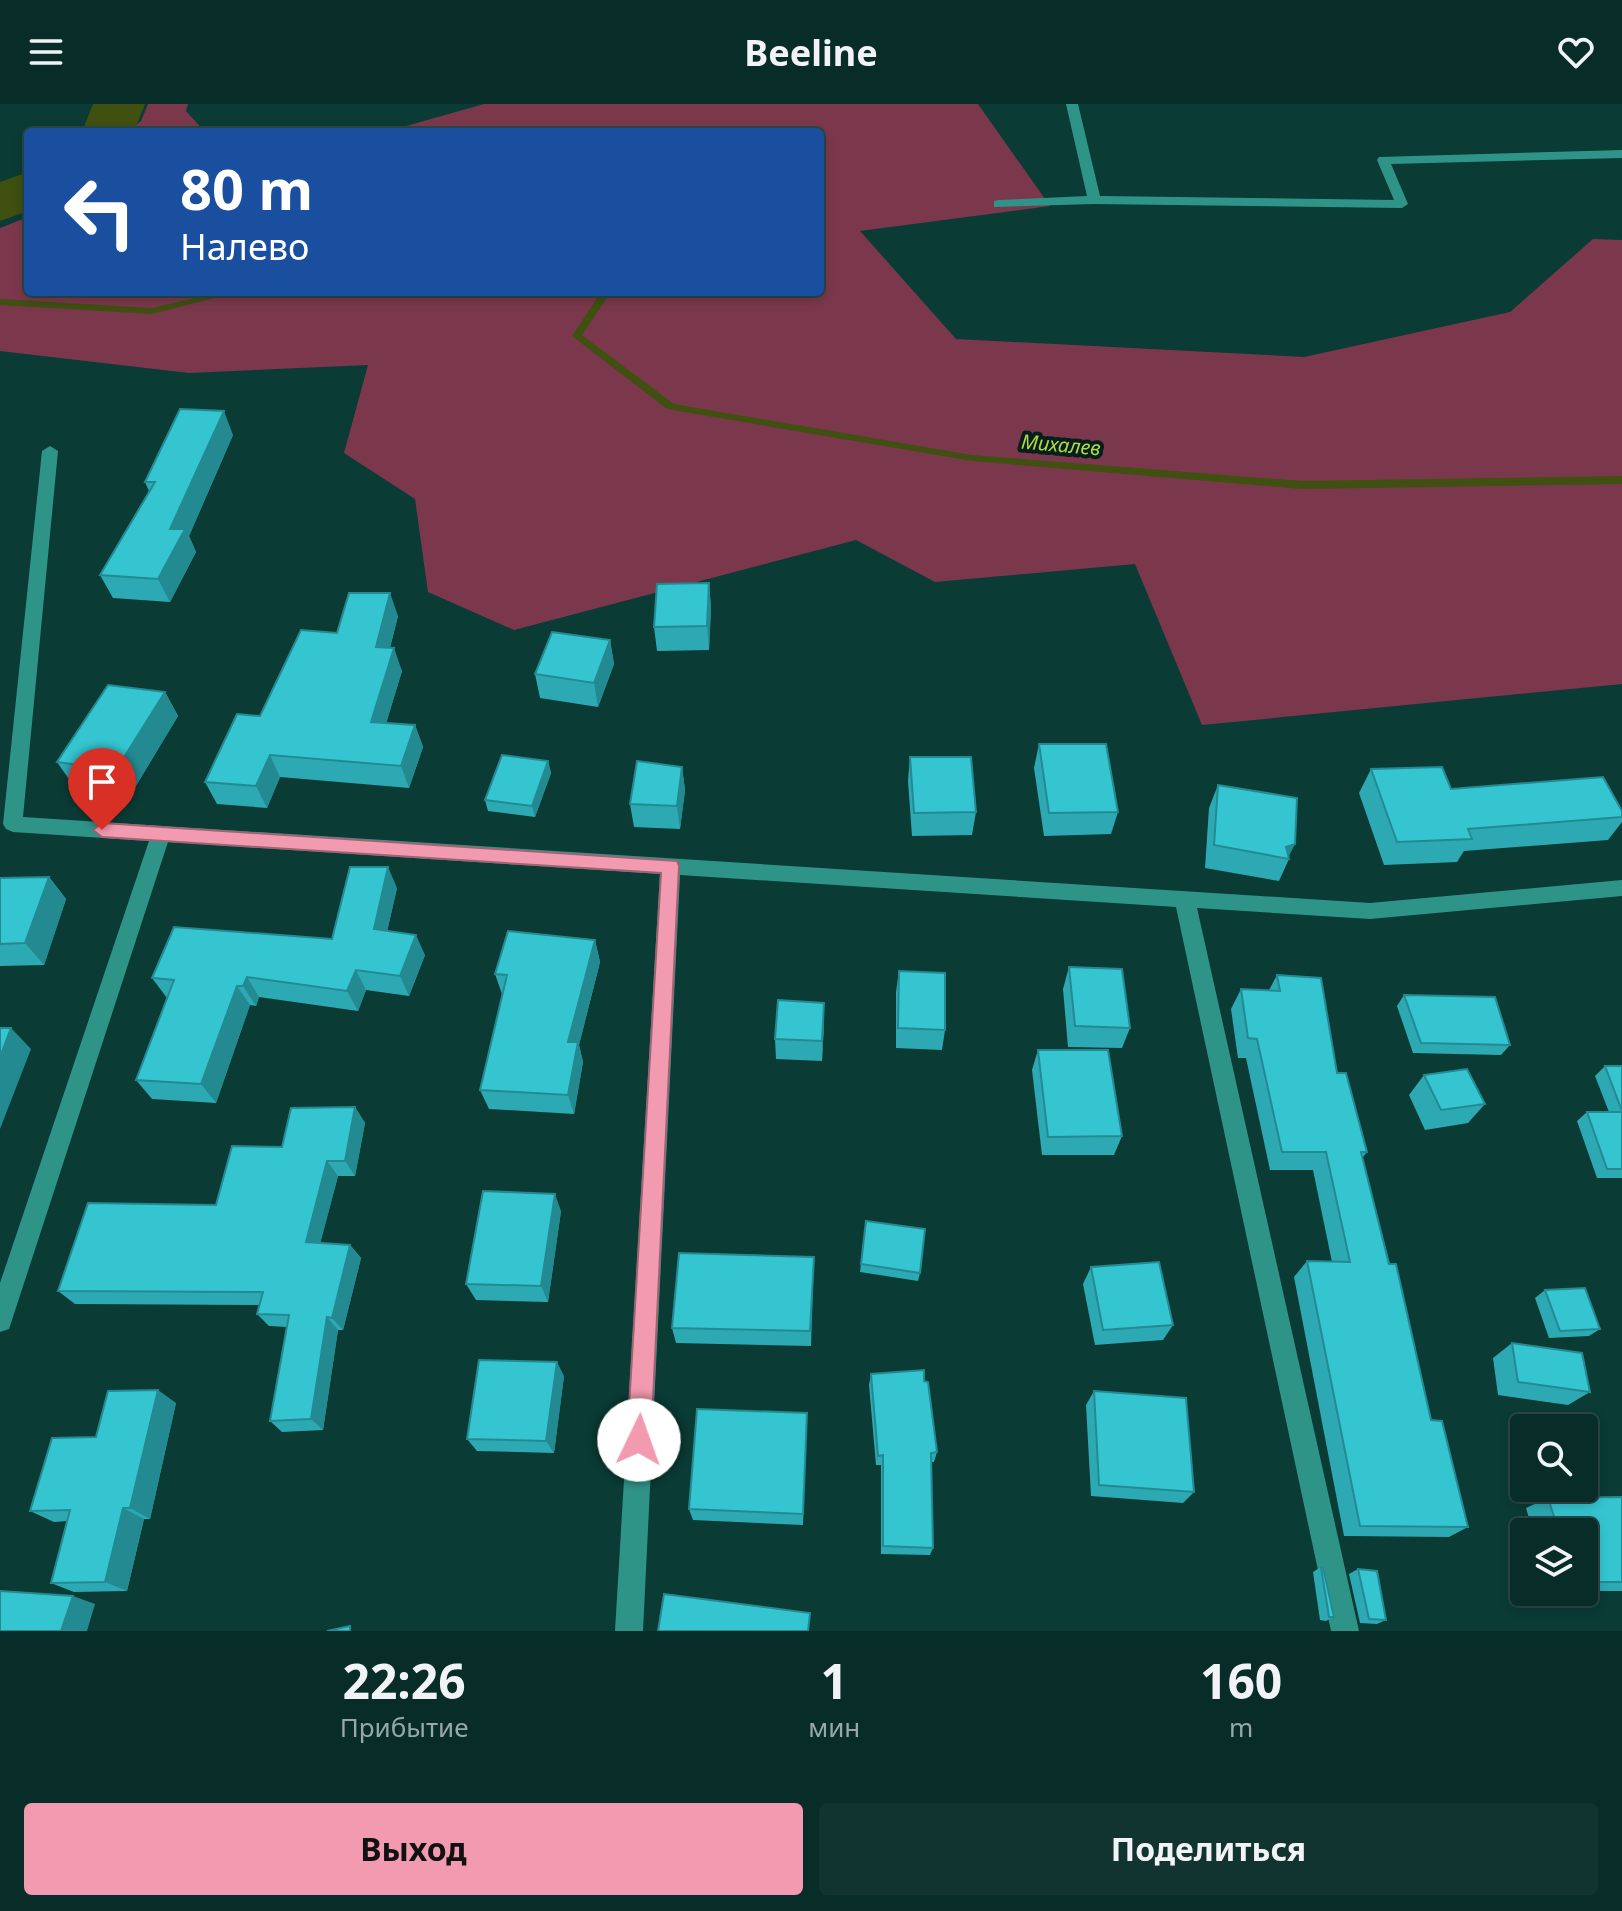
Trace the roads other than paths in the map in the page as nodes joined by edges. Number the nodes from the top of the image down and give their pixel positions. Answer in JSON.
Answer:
{"nodes":[{"id":1,"x":1072,"y":104,"type":"edge"},
{"id":2,"x":1622,"y":154,"type":"edge"},
{"id":3,"x":1094,"y":200,"type":"junction"},
{"id":4,"x":999,"y":204,"type":"dead end"},
{"id":5,"x":50,"y":451,"type":"dead end"},
{"id":6,"x":161,"y":834,"type":"junction"},
{"id":7,"x":670,"y":866,"type":"junction"},
{"id":8,"x":1622,"y":888,"type":"edge"},
{"id":9,"x":1185,"y":900,"type":"junction"},
{"id":10,"x":0,"y":1320,"type":"edge"},
{"id":11,"x":629,"y":1631,"type":"edge"},
{"id":12,"x":1345,"y":1631,"type":"edge"}],
"edges":[{"from":1,"to":3,"type":"street"},
{"from":2,"to":3,"type":"street"},
{"from":3,"to":4,"type":"street"},
{"from":5,"to":6,"type":"street"},
{"from":6,"to":7,"type":"street"},
{"from":6,"to":10,"type":"street"},
{"from":7,"to":9,"type":"street"},
{"from":7,"to":11,"type":"street"},
{"from":8,"to":9,"type":"street"},
{"from":9,"to":12,"type":"street"}]}
